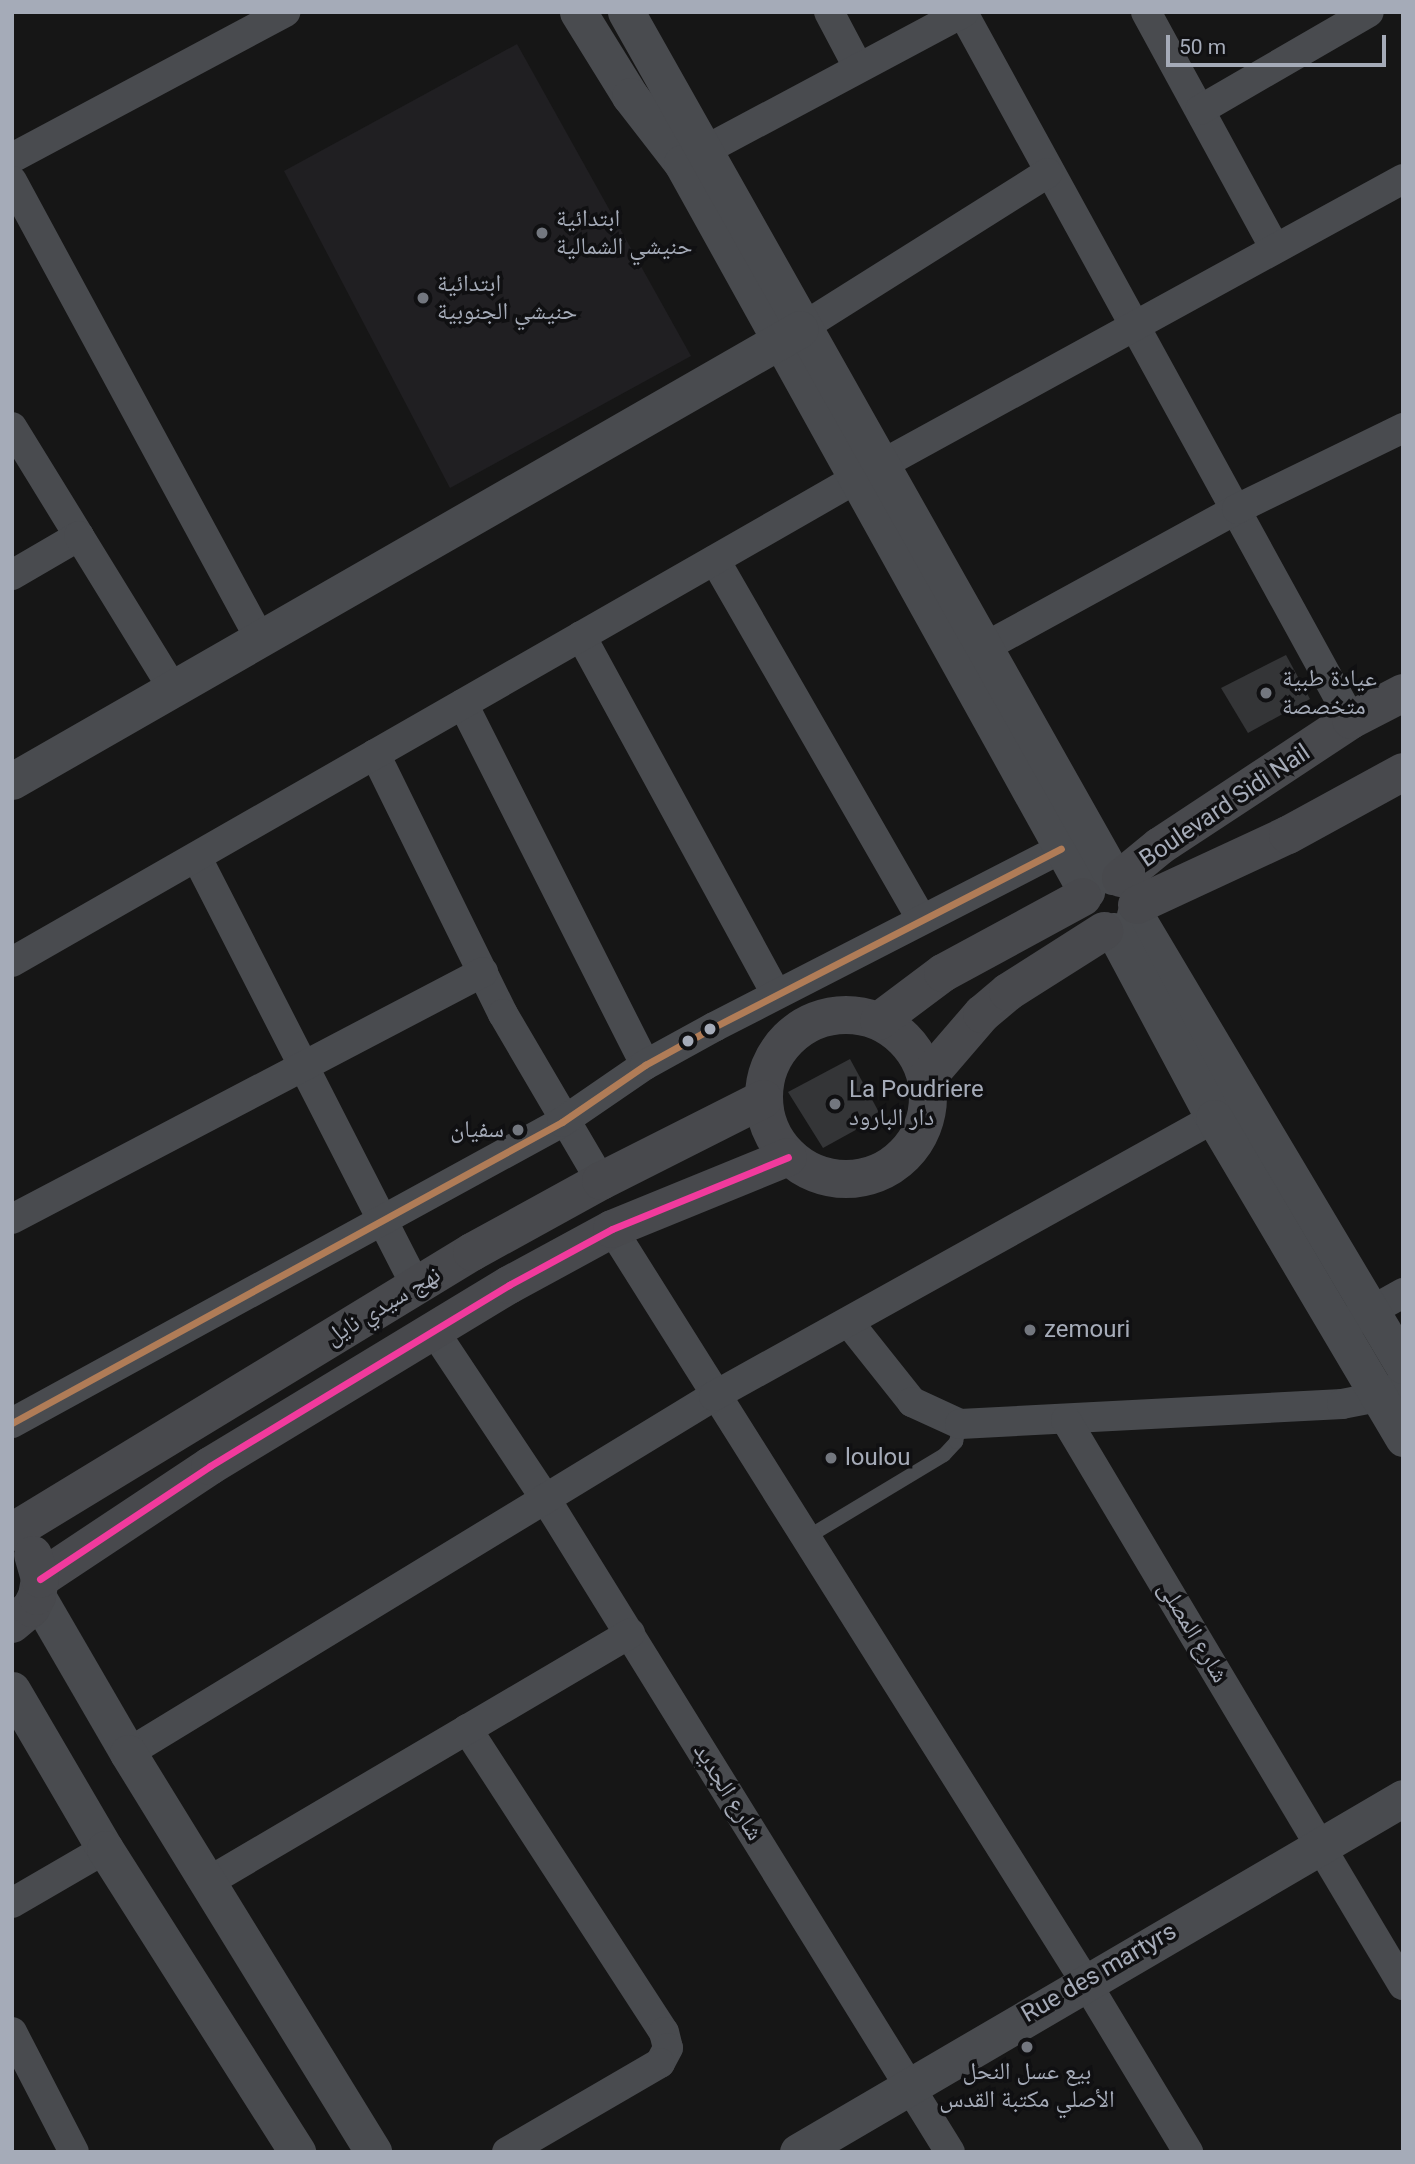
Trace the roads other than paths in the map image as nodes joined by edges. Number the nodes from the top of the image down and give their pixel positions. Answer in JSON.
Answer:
{"nodes":[{"id":1,"x":286,"y":12,"type":"edge"},
{"id":2,"x":578,"y":12,"type":"edge"},
{"id":3,"x":626,"y":12,"type":"edge"},
{"id":4,"x":829,"y":12,"type":"edge"},
{"id":5,"x":963,"y":12,"type":"edge"},
{"id":6,"x":1146,"y":12,"type":"edge"},
{"id":7,"x":1369,"y":12,"type":"edge"},
{"id":8,"x":858,"y":68,"type":"junction"},
{"id":9,"x":1200,"y":110,"type":"junction"},
{"id":10,"x":694,"y":155,"type":"junction"},
{"id":11,"x":12,"y":158,"type":"edge"},
{"id":12,"x":1048,"y":173,"type":"junction"},
{"id":13,"x":1403,"y":179,"type":"edge"},
{"id":14,"x":12,"y":181,"type":"edge"},
{"id":15,"x":1274,"y":247,"type":"junction"},
{"id":16,"x":1133,"y":323,"type":"junction"},
{"id":17,"x":791,"y":334,"type":"junction"},
{"id":18,"x":12,"y":427,"type":"edge"},
{"id":19,"x":1403,"y":428,"type":"edge"},
{"id":20,"x":868,"y":472,"type":"junction"},
{"id":21,"x":1237,"y":509,"type":"junction"},
{"id":22,"x":79,"y":536,"type":"junction"},
{"id":23,"x":715,"y":560,"type":"junction"},
{"id":24,"x":12,"y":575,"type":"edge"},
{"id":25,"x":582,"y":636,"type":"junction"},
{"id":26,"x":259,"y":637,"type":"junction"},
{"id":27,"x":970,"y":656,"type":"junction"},
{"id":28,"x":172,"y":687,"type":"junction"},
{"id":29,"x":1403,"y":693,"type":"edge"},
{"id":30,"x":463,"y":704,"type":"junction"},
{"id":31,"x":1351,"y":720,"type":"junction"},
{"id":32,"x":375,"y":754,"type":"junction"},
{"id":33,"x":12,"y":781,"type":"edge"},
{"id":34,"x":1399,"y":781,"type":"edge"},
{"id":35,"x":1061,"y":849,"type":"junction"},
{"id":36,"x":197,"y":858,"type":"junction"},
{"id":37,"x":1112,"y":903,"type":"junction"},
{"id":38,"x":920,"y":918,"type":"junction"},
{"id":39,"x":12,"y":962,"type":"edge"},
{"id":40,"x":483,"y":972,"type":"junction"},
{"id":41,"x":776,"y":993,"type":"junction"},
{"id":42,"x":879,"y":1021,"type":"junction"},
{"id":43,"x":303,"y":1064,"type":"junction"},
{"id":44,"x":646,"y":1065,"type":"junction"},
{"id":45,"x":926,"y":1079,"type":"junction"},
{"id":46,"x":763,"y":1099,"type":"junction"},
{"id":47,"x":1214,"y":1118,"type":"junction"},
{"id":48,"x":562,"y":1122,"type":"junction"},
{"id":49,"x":788,"y":1157,"type":"junction"},
{"id":50,"x":601,"y":1181,"type":"junction"},
{"id":51,"x":12,"y":1219,"type":"edge"},
{"id":52,"x":384,"y":1220,"type":"junction"},
{"id":53,"x":612,"y":1228,"type":"junction"},
{"id":54,"x":416,"y":1286,"type":"junction"},
{"id":55,"x":1403,"y":1293,"type":"edge"},
{"id":56,"x":1356,"y":1319,"type":"junction"},
{"id":57,"x":850,"y":1324,"type":"junction"},
{"id":58,"x":434,"y":1331,"type":"junction"},
{"id":59,"x":1403,"y":1365,"type":"edge"},
{"id":60,"x":1391,"y":1391,"type":"edge"},
{"id":61,"x":714,"y":1396,"type":"junction"},
{"id":62,"x":1066,"y":1420,"type":"junction"},
{"id":63,"x":12,"y":1423,"type":"edge"},
{"id":64,"x":960,"y":1424,"type":"junction"},
{"id":65,"x":1403,"y":1438,"type":"edge"},
{"id":66,"x":545,"y":1497,"type":"junction"},
{"id":67,"x":12,"y":1533,"type":"edge"},
{"id":68,"x":806,"y":1538,"type":"junction"},
{"id":69,"x":39,"y":1587,"type":"junction"},
{"id":70,"x":12,"y":1624,"type":"edge"},
{"id":71,"x":629,"y":1633,"type":"junction"},
{"id":72,"x":16,"y":1708,"type":"edge"},
{"id":73,"x":467,"y":1729,"type":"junction"},
{"id":74,"x":128,"y":1753,"type":"junction"},
{"id":75,"x":1403,"y":1798,"type":"edge"},
{"id":76,"x":1321,"y":1844,"type":"junction"},
{"id":77,"x":104,"y":1849,"type":"junction"},
{"id":78,"x":208,"y":1882,"type":"junction"},
{"id":79,"x":12,"y":1903,"type":"edge"},
{"id":80,"x":1085,"y":1981,"type":"junction"},
{"id":81,"x":1403,"y":1985,"type":"edge"},
{"id":82,"x":12,"y":2032,"type":"edge"},
{"id":83,"x":910,"y":2086,"type":"junction"},
{"id":84,"x":74,"y":2152,"type":"edge"},
{"id":85,"x":297,"y":2152,"type":"edge"},
{"id":86,"x":373,"y":2152,"type":"edge"},
{"id":87,"x":507,"y":2152,"type":"edge"},
{"id":88,"x":798,"y":2152,"type":"edge"},
{"id":89,"x":950,"y":2152,"type":"edge"},
{"id":90,"x":1188,"y":2152,"type":"edge"}],
"edges":[{"from":1,"to":11,"type":"street"},
{"from":2,"to":10,"type":"street"},
{"from":3,"to":10,"type":"street"},
{"from":4,"to":8,"type":"street"},
{"from":5,"to":8,"type":"street"},
{"from":5,"to":12,"type":"street"},
{"from":6,"to":9,"type":"street"},
{"from":7,"to":9,"type":"street"},
{"from":8,"to":10,"type":"street"},
{"from":9,"to":15,"type":"street"},
{"from":10,"to":17,"type":"street"},
{"from":12,"to":16,"type":"street"},
{"from":12,"to":17,"type":"street"},
{"from":13,"to":15,"type":"street"},
{"from":14,"to":26,"type":"street"},
{"from":15,"to":16,"type":"street"},
{"from":16,"to":20,"type":"street"},
{"from":16,"to":21,"type":"street"},
{"from":17,"to":20,"type":"street"},
{"from":17,"to":26,"type":"street"},
{"from":18,"to":22,"type":"street"},
{"from":19,"to":21,"type":"street"},
{"from":20,"to":23,"type":"street"},
{"from":20,"to":27,"type":"street"},
{"from":21,"to":27,"type":"street"},
{"from":21,"to":31,"type":"street"},
{"from":22,"to":24,"type":"street"},
{"from":22,"to":28,"type":"street"},
{"from":23,"to":25,"type":"street"},
{"from":23,"to":38,"type":"street"},
{"from":25,"to":30,"type":"street"},
{"from":25,"to":41,"type":"street"},
{"from":26,"to":28,"type":"street"},
{"from":27,"to":35,"type":"street"},
{"from":27,"to":37,"type":"street"},
{"from":28,"to":33,"type":"street"},
{"from":29,"to":31,"type":"main road","name":"Boulevard Sidi Nail"},
{"from":30,"to":32,"type":"street"},
{"from":30,"to":44,"type":"street"},
{"from":31,"to":37,"type":"main road","name":"Boulevard Sidi Nail"},
{"from":32,"to":36,"type":"street"},
{"from":32,"to":40,"type":"street"},
{"from":34,"to":37,"type":"main road","name":"Boulevard Sidi Nail"},
{"from":35,"to":37,"type":"street"},
{"from":35,"to":38,"type":"street"},
{"from":36,"to":39,"type":"street"},
{"from":36,"to":43,"type":"street"},
{"from":37,"to":42,"type":"main road"},
{"from":37,"to":45,"type":"main road"},
{"from":37,"to":47,"type":"street"},
{"from":37,"to":56,"type":"street"},
{"from":38,"to":41,"type":"street"},
{"from":40,"to":43,"type":"street"},
{"from":40,"to":48,"type":"street"},
{"from":41,"to":44,"type":"street"},
{"from":42,"to":45,"type":"main road"},
{"from":42,"to":46,"type":"main road"},
{"from":43,"to":51,"type":"street"},
{"from":43,"to":52,"type":"street"},
{"from":44,"to":48,"type":"street"},
{"from":45,"to":49,"type":"main road"},
{"from":46,"to":49,"type":"main road"},
{"from":46,"to":50,"type":"main road","name":"نهج سيدي نايل"},
{"from":47,"to":56,"type":"street"},
{"from":47,"to":57,"type":"street"},
{"from":48,"to":50,"type":"street"},
{"from":48,"to":52,"type":"street"},
{"from":49,"to":53,"type":"main road","name":"نهج سيدي نايل"},
{"from":50,"to":54,"type":"main road","name":"نهج سيدي نايل"},
{"from":52,"to":54,"type":"street"},
{"from":52,"to":63,"type":"street"},
{"from":53,"to":58,"type":"main road","name":"نهج سيدي نايل"},
{"from":53,"to":61,"type":"street"},
{"from":54,"to":67,"type":"main road","name":"نهج سيدي نايل"},
{"from":55,"to":56,"type":"street"},
{"from":56,"to":59,"type":"street"},
{"from":56,"to":60,"type":"street"},
{"from":57,"to":61,"type":"street"},
{"from":57,"to":64,"type":"street"},
{"from":58,"to":66,"type":"street","name":"شارع الجديد"},
{"from":58,"to":69,"type":"main road","name":"نهج سيدي نايل"},
{"from":60,"to":62,"type":"street"},
{"from":60,"to":65,"type":"street"},
{"from":61,"to":66,"type":"street"},
{"from":61,"to":68,"type":"street"},
{"from":62,"to":64,"type":"street"},
{"from":62,"to":76,"type":"street","name":"شارع المصلى"},
{"from":64,"to":68,"type":"lane"},
{"from":66,"to":71,"type":"street","name":"شارع الجديد"},
{"from":66,"to":74,"type":"street"},
{"from":67,"to":69,"type":"main road"},
{"from":68,"to":80,"type":"street"},
{"from":69,"to":70,"type":"main road","name":"نهج سيدي نايل"},
{"from":69,"to":74,"type":"street"},
{"from":71,"to":73,"type":"street"},
{"from":71,"to":83,"type":"street","name":"شارع الجديد"},
{"from":72,"to":77,"type":"street"},
{"from":73,"to":78,"type":"street"},
{"from":73,"to":87,"type":"street"},
{"from":74,"to":78,"type":"street"},
{"from":75,"to":76,"type":"street","name":"Rue des martyrs"},
{"from":76,"to":80,"type":"street","name":"Rue des martyrs"},
{"from":76,"to":81,"type":"street","name":"شارع المصلى"},
{"from":77,"to":79,"type":"street"},
{"from":77,"to":85,"type":"street"},
{"from":78,"to":86,"type":"street"},
{"from":80,"to":83,"type":"street","name":"Rue des martyrs"},
{"from":80,"to":90,"type":"street"},
{"from":82,"to":84,"type":"street"},
{"from":83,"to":88,"type":"street","name":"Rue des martyrs"},
{"from":83,"to":89,"type":"street","name":"شارع الجديد"}]}
